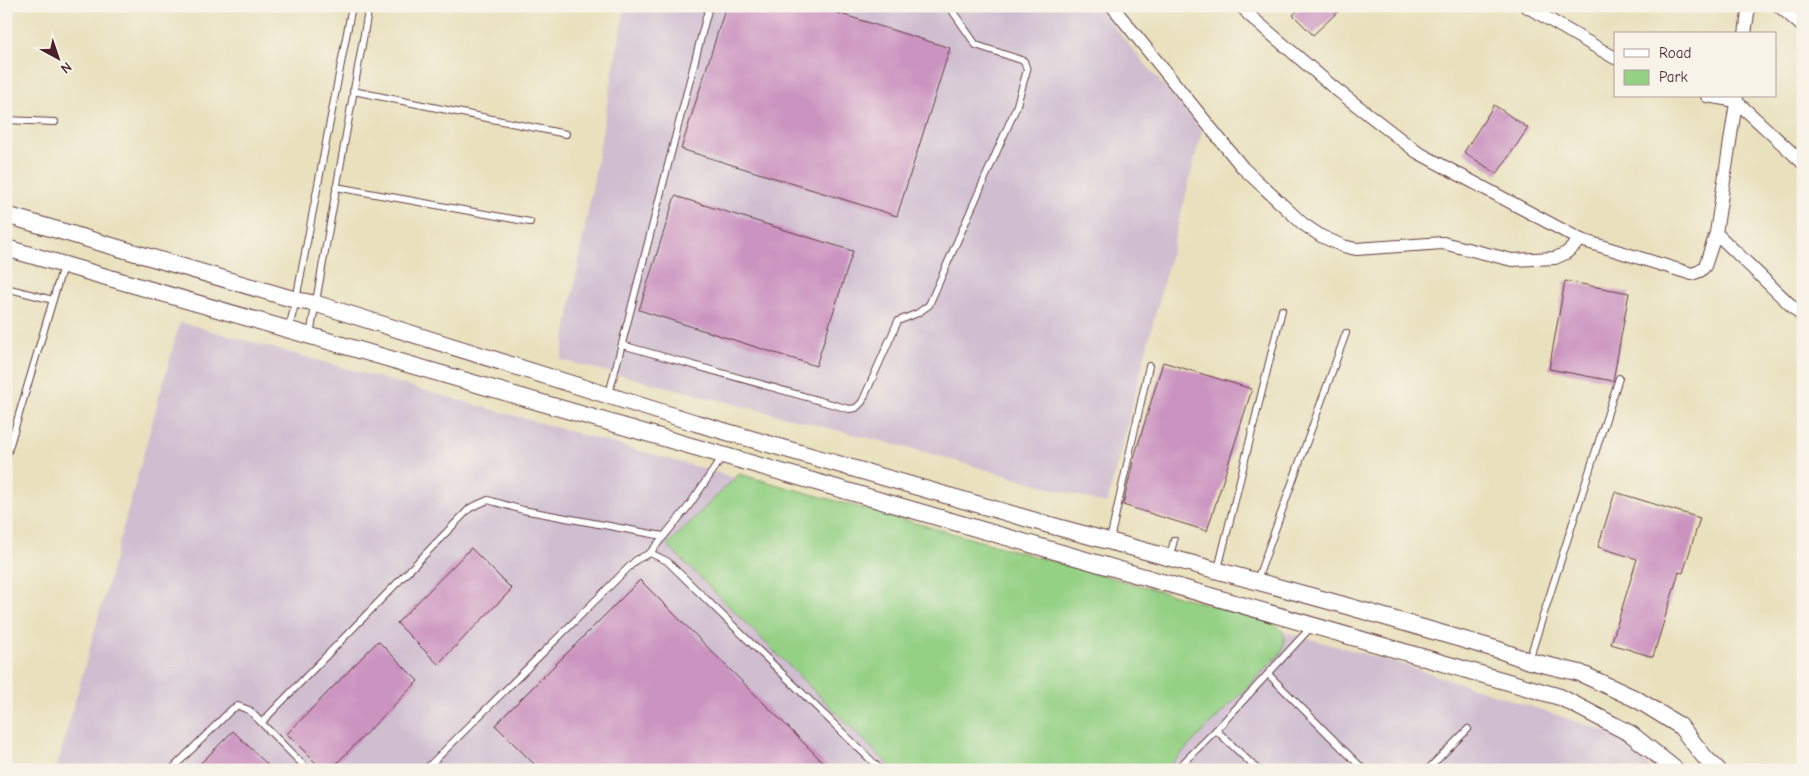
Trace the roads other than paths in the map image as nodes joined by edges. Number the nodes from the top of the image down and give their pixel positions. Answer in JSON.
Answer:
{"nodes":[{"id":1,"x":352,"y":6,"type":"edge"},
{"id":2,"x":369,"y":6,"type":"edge"},
{"id":3,"x":709,"y":6,"type":"edge"},
{"id":4,"x":950,"y":6,"type":"edge"},
{"id":5,"x":1112,"y":6,"type":"edge"},
{"id":6,"x":1242,"y":6,"type":"edge"},
{"id":7,"x":1526,"y":6,"type":"edge"},
{"id":8,"x":1749,"y":6,"type":"edge"},
{"id":9,"x":1780,"y":6,"type":"edge"},
{"id":10,"x":1803,"y":27,"type":"edge"},
{"id":11,"x":1745,"y":32,"type":"edge"},
{"id":12,"x":1614,"y":57,"type":"edge"},
{"id":13,"x":353,"y":91,"type":"junction"},
{"id":14,"x":1736,"y":98,"type":"edge"},
{"id":15,"x":6,"y":120,"type":"edge"},
{"id":16,"x":55,"y":122,"type":"dead end"},
{"id":17,"x":566,"y":134,"type":"dead end"},
{"id":18,"x":1803,"y":163,"type":"edge"},
{"id":19,"x":336,"y":187,"type":"junction"},
{"id":20,"x":6,"y":215,"type":"edge"},
{"id":21,"x":530,"y":222,"type":"dead end"},
{"id":22,"x":1716,"y":234,"type":"junction"},
{"id":23,"x":1582,"y":240,"type":"junction"},
{"id":24,"x":6,"y":248,"type":"edge"},
{"id":25,"x":64,"y":265,"type":"junction"},
{"id":26,"x":6,"y":288,"type":"edge"},
{"id":27,"x":53,"y":300,"type":"junction"},
{"id":28,"x":296,"y":300,"type":"junction"},
{"id":29,"x":317,"y":304,"type":"junction"},
{"id":30,"x":1282,"y":310,"type":"dead end"},
{"id":31,"x":1803,"y":317,"type":"edge"},
{"id":32,"x":288,"y":329,"type":"junction"},
{"id":33,"x":1346,"y":333,"type":"dead end"},
{"id":34,"x":310,"y":336,"type":"junction"},
{"id":35,"x":622,"y":345,"type":"junction"},
{"id":36,"x":1149,"y":366,"type":"dead end"},
{"id":37,"x":1619,"y":378,"type":"dead end"},
{"id":38,"x":609,"y":395,"type":"junction"},
{"id":39,"x":724,"y":455,"type":"junction"},
{"id":40,"x":6,"y":458,"type":"edge"},
{"id":41,"x":974,"y":503,"type":"junction"},
{"id":42,"x":968,"y":526,"type":"junction"},
{"id":43,"x":663,"y":536,"type":"junction"},
{"id":44,"x":1174,"y":540,"type":"dead end"},
{"id":45,"x":1110,"y":541,"type":"junction"},
{"id":46,"x":650,"y":553,"type":"junction"},
{"id":47,"x":1170,"y":557,"type":"junction"},
{"id":48,"x":1217,"y":570,"type":"junction"},
{"id":49,"x":1257,"y":581,"type":"junction"},
{"id":50,"x":1313,"y":626,"type":"junction"},
{"id":51,"x":1529,"y":661,"type":"junction"},
{"id":52,"x":1268,"y":674,"type":"junction"},
{"id":53,"x":262,"y":722,"type":"junction"},
{"id":54,"x":1468,"y":728,"type":"dead end"},
{"id":55,"x":1216,"y":730,"type":"junction"},
{"id":56,"x":170,"y":770,"type":"edge"},
{"id":57,"x":308,"y":770,"type":"edge"},
{"id":58,"x":425,"y":770,"type":"edge"},
{"id":59,"x":881,"y":770,"type":"edge"},
{"id":60,"x":1176,"y":770,"type":"edge"},
{"id":61,"x":1258,"y":770,"type":"edge"},
{"id":62,"x":1364,"y":770,"type":"edge"},
{"id":63,"x":1427,"y":770,"type":"edge"},
{"id":64,"x":1676,"y":770,"type":"edge"},
{"id":65,"x":1718,"y":770,"type":"edge"}],
"edges":[{"from":1,"to":28,"type":"lane"},
{"from":2,"to":13,"type":"lane"},
{"from":3,"to":35,"type":"lane"},
{"from":4,"to":35,"type":"lane"},
{"from":5,"to":23,"type":"street"},
{"from":6,"to":23,"type":"street"},
{"from":7,"to":12,"type":"street"},
{"from":8,"to":11,"type":"street"},
{"from":9,"to":10,"type":"street"},
{"from":13,"to":17,"type":"lane"},
{"from":13,"to":19,"type":"lane"},
{"from":14,"to":18,"type":"street"},
{"from":14,"to":22,"type":"street"},
{"from":15,"to":16,"type":"lane"},
{"from":19,"to":21,"type":"lane"},
{"from":19,"to":29,"type":"lane"},
{"from":20,"to":28,"type":"street"},
{"from":22,"to":23,"type":"street"},
{"from":22,"to":31,"type":"street"},
{"from":24,"to":25,"type":"street"},
{"from":25,"to":27,"type":"lane"},
{"from":25,"to":32,"type":"street"},
{"from":26,"to":27,"type":"lane"},
{"from":27,"to":40,"type":"lane"},
{"from":28,"to":29,"type":"street"},
{"from":28,"to":32,"type":"lane"},
{"from":29,"to":34,"type":"lane"},
{"from":29,"to":38,"type":"street"},
{"from":30,"to":48,"type":"lane"},
{"from":32,"to":34,"type":"street"},
{"from":33,"to":49,"type":"lane"},
{"from":34,"to":39,"type":"street"},
{"from":35,"to":38,"type":"lane"},
{"from":36,"to":45,"type":"lane"},
{"from":37,"to":51,"type":"lane"},
{"from":38,"to":41,"type":"street"},
{"from":39,"to":42,"type":"street"},
{"from":39,"to":43,"type":"lane"},
{"from":41,"to":42,"type":"street"},
{"from":41,"to":45,"type":"street"},
{"from":42,"to":50,"type":"street"},
{"from":43,"to":46,"type":"lane"},
{"from":43,"to":53,"type":"lane"},
{"from":44,"to":47,"type":"lane"},
{"from":45,"to":47,"type":"street"},
{"from":46,"to":58,"type":"lane"},
{"from":46,"to":59,"type":"lane"},
{"from":47,"to":48,"type":"street"},
{"from":48,"to":49,"type":"street"},
{"from":49,"to":51,"type":"street"},
{"from":50,"to":52,"type":"lane"},
{"from":50,"to":64,"type":"street"},
{"from":51,"to":65,"type":"street"},
{"from":52,"to":55,"type":"lane"},
{"from":52,"to":62,"type":"lane"},
{"from":53,"to":56,"type":"lane"},
{"from":53,"to":57,"type":"lane"},
{"from":54,"to":63,"type":"lane"},
{"from":55,"to":60,"type":"lane"},
{"from":55,"to":61,"type":"lane"}]}
